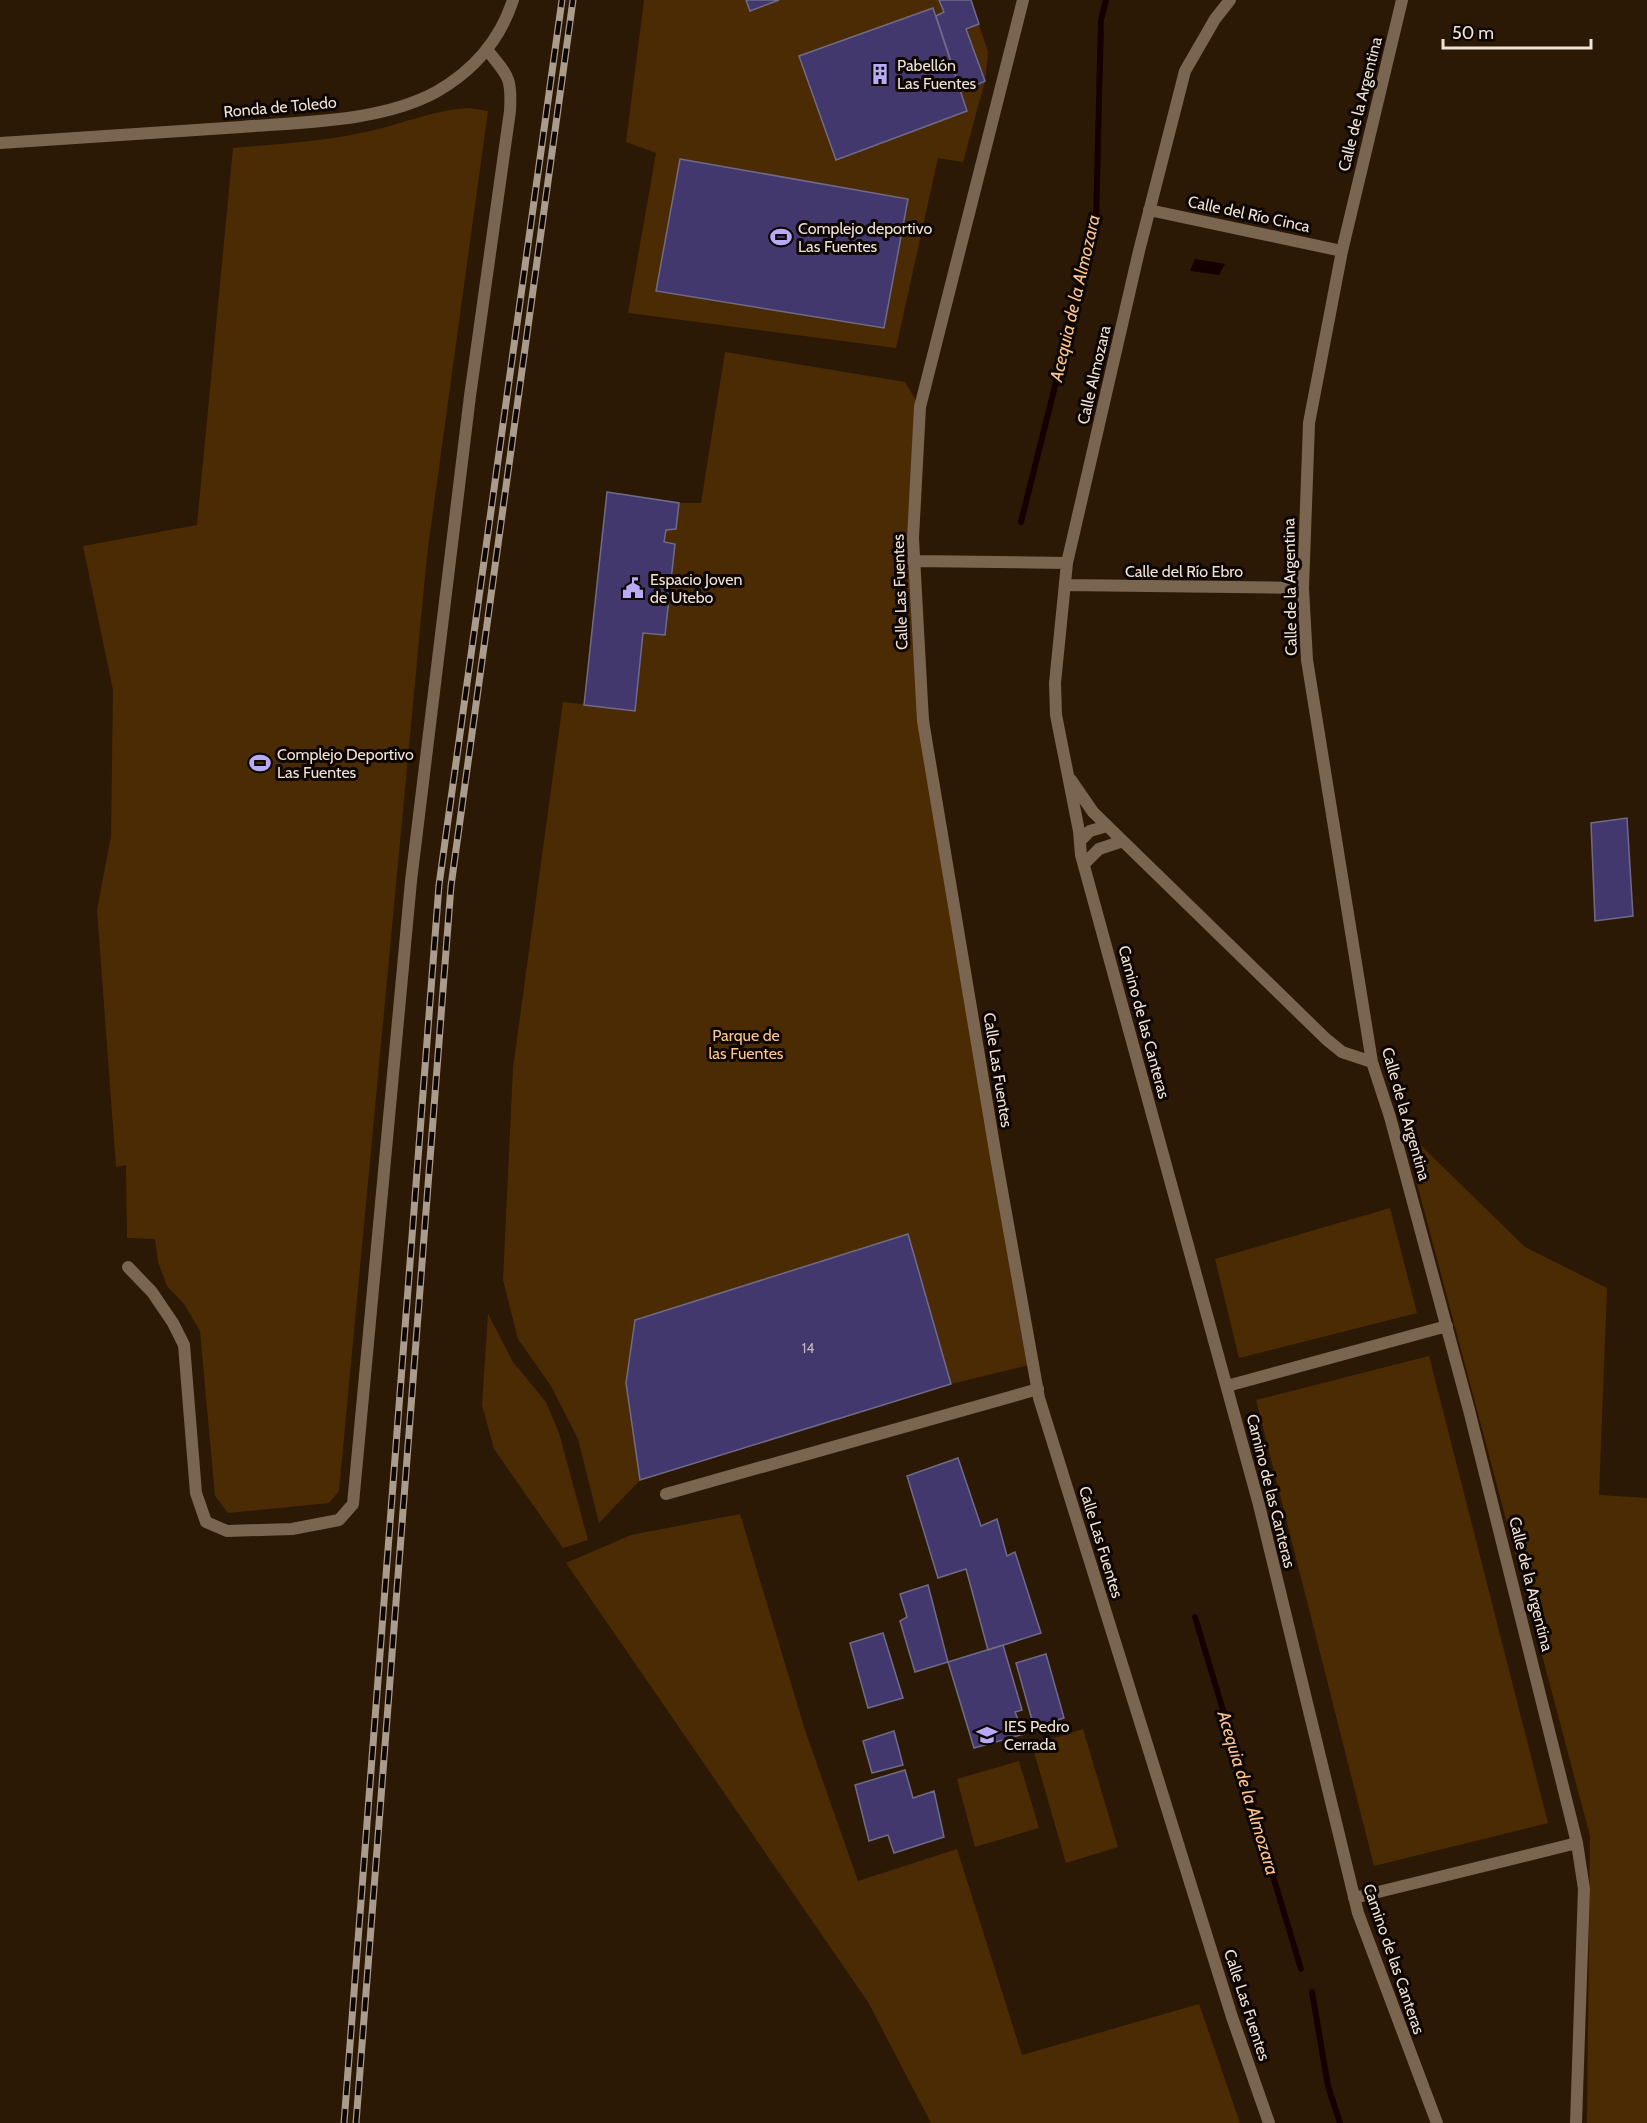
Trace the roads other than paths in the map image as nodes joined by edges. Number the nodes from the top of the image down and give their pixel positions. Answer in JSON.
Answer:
{"nodes":[{"id":1,"x":513,"y":0,"type":"edge"},
{"id":2,"x":1023,"y":0,"type":"edge"},
{"id":3,"x":1230,"y":0,"type":"edge"},
{"id":4,"x":1402,"y":0,"type":"edge"},
{"id":5,"x":488,"y":51,"type":"junction"},
{"id":6,"x":0,"y":143,"type":"edge"},
{"id":7,"x":1149,"y":210,"type":"junction"},
{"id":8,"x":1342,"y":251,"type":"junction"},
{"id":9,"x":913,"y":561,"type":"junction"},
{"id":10,"x":1067,"y":563,"type":"junction"},
{"id":11,"x":1065,"y":585,"type":"junction"},
{"id":12,"x":1303,"y":588,"type":"junction"},
{"id":13,"x":1067,"y":773,"type":"junction"},
{"id":14,"x":1107,"y":826,"type":"junction"},
{"id":15,"x":1080,"y":841,"type":"junction"},
{"id":16,"x":1124,"y":841,"type":"junction"},
{"id":17,"x":1084,"y":863,"type":"junction"},
{"id":18,"x":1372,"y":1062,"type":"junction"},
{"id":19,"x":128,"y":1267,"type":"dead end"},
{"id":20,"x":1447,"y":1326,"type":"junction"},
{"id":21,"x":1227,"y":1386,"type":"junction"},
{"id":22,"x":1038,"y":1389,"type":"junction"},
{"id":23,"x":666,"y":1494,"type":"dead end"},
{"id":24,"x":1577,"y":1843,"type":"junction"},
{"id":25,"x":1354,"y":1898,"type":"junction"},
{"id":26,"x":1269,"y":2123,"type":"edge"},
{"id":27,"x":1437,"y":2123,"type":"edge"},
{"id":28,"x":1576,"y":2123,"type":"edge"}],
"edges":[{"from":1,"to":5,"type":"street","name":"Ronda de Toledo"},
{"from":2,"to":9,"type":"street","name":"Calle Las Fuentes"},
{"from":3,"to":7,"type":"street","name":"Calle Almozara"},
{"from":4,"to":8,"type":"street","name":"Calle de la Argentina"},
{"from":5,"to":6,"type":"street","name":"Ronda de Toledo"},
{"from":5,"to":19,"type":"street"},
{"from":7,"to":8,"type":"street","name":"Calle del Río Cinca"},
{"from":7,"to":10,"type":"street","name":"Calle Almozara"},
{"from":8,"to":12,"type":"street","name":"Calle de la Argentina"},
{"from":9,"to":10,"type":"street"},
{"from":9,"to":22,"type":"street","name":"Calle Las Fuentes"},
{"from":10,"to":11,"type":"street","name":"Calle Almozara"},
{"from":11,"to":12,"type":"street","name":"Calle del Río Ebro"},
{"from":11,"to":13,"type":"street","name":"Calle Almozara"},
{"from":12,"to":18,"type":"street","name":"Calle de la Argentina"},
{"from":13,"to":14,"type":"street"},
{"from":13,"to":15,"type":"street","name":"Camino de las Canteras"},
{"from":14,"to":15,"type":"street"},
{"from":14,"to":16,"type":"street"},
{"from":15,"to":17,"type":"street","name":"Camino de las Canteras"},
{"from":16,"to":17,"type":"street"},
{"from":16,"to":18,"type":"street"},
{"from":17,"to":21,"type":"street","name":"Camino de las Canteras"},
{"from":18,"to":20,"type":"street","name":"Calle de la Argentina"},
{"from":20,"to":21,"type":"street"},
{"from":20,"to":24,"type":"street","name":"Calle de la Argentina"},
{"from":21,"to":25,"type":"street","name":"Camino de las Canteras"},
{"from":22,"to":23,"type":"street"},
{"from":22,"to":26,"type":"street","name":"Calle Las Fuentes"},
{"from":24,"to":25,"type":"street"},
{"from":24,"to":28,"type":"street","name":"Calle de la Argentina"},
{"from":25,"to":27,"type":"street","name":"Camino de las Canteras"}]}
